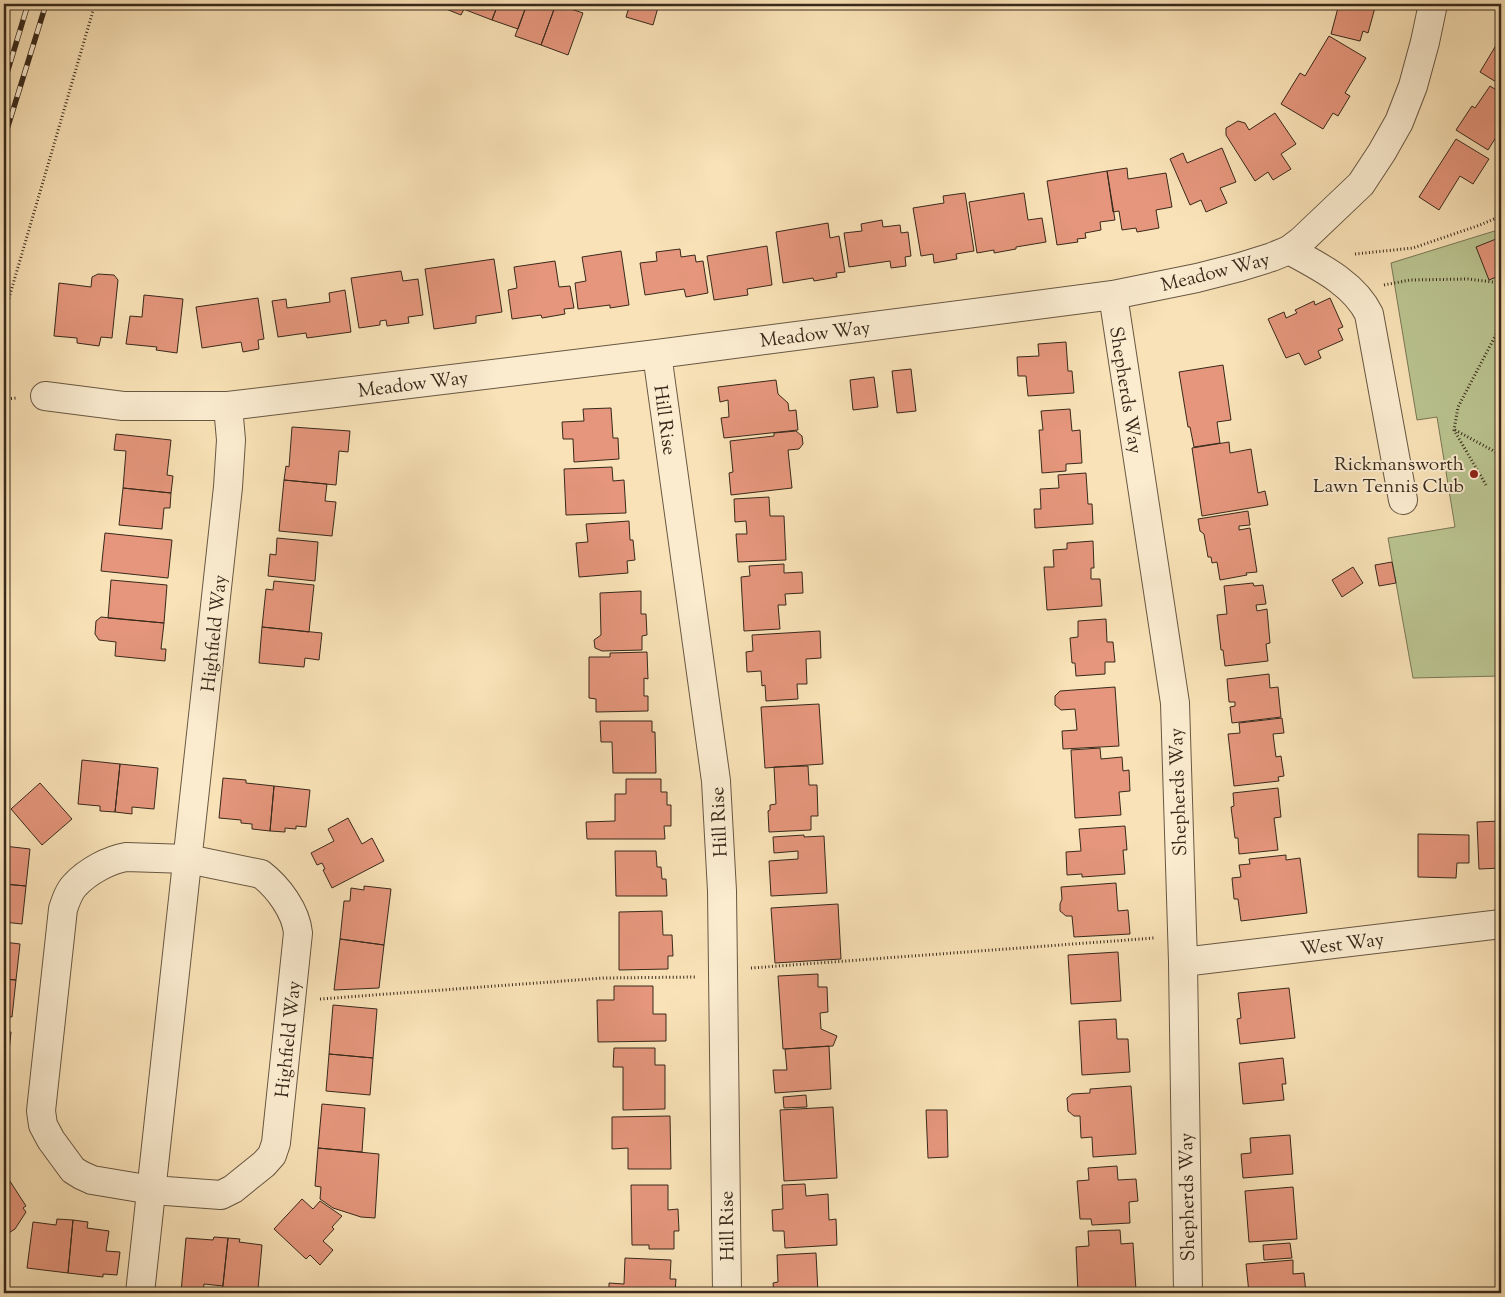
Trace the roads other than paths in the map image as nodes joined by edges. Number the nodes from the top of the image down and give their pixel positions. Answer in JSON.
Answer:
{"nodes":[{"id":1,"x":1433,"y":4,"type":"edge"},
{"id":2,"x":1289,"y":250,"type":"junction"},
{"id":3,"x":1113,"y":295,"type":"junction"},
{"id":4,"x":657,"y":354,"type":"junction"},
{"id":5,"x":45,"y":396,"type":"dead end"},
{"id":6,"x":228,"y":406,"type":"junction"},
{"id":7,"x":1403,"y":500,"type":"dead end"},
{"id":8,"x":188,"y":859,"type":"junction"},
{"id":9,"x":1501,"y":924,"type":"edge"},
{"id":10,"x":1182,"y":962,"type":"junction"},
{"id":11,"x":152,"y":1190,"type":"junction"},
{"id":12,"x":140,"y":1293,"type":"edge"},
{"id":13,"x":727,"y":1293,"type":"edge"},
{"id":14,"x":1188,"y":1293,"type":"edge"}],
"edges":[{"from":1,"to":2,"type":"street","name":"Meadow Way"},
{"from":2,"to":3,"type":"street","name":"Meadow Way"},
{"from":2,"to":7,"type":"street"},
{"from":3,"to":4,"type":"street","name":"Meadow Way"},
{"from":3,"to":10,"type":"street","name":"Shepherds Way"},
{"from":4,"to":6,"type":"street","name":"Meadow Way"},
{"from":4,"to":13,"type":"street","name":"Hill Rise"},
{"from":5,"to":6,"type":"street","name":"Meadow Way"},
{"from":6,"to":8,"type":"street","name":"Highfield Way"},
{"from":8,"to":11,"type":"street","name":"Highfield Way"},
{"from":8,"to":11,"type":"street","name":"Highfield Way"},
{"from":8,"to":11,"type":"street","name":"Highfield Way"},
{"from":9,"to":10,"type":"street","name":"West Way"},
{"from":10,"to":14,"type":"street","name":"Shepherds Way"},
{"from":11,"to":12,"type":"street","name":"Highfield Way"}]}
